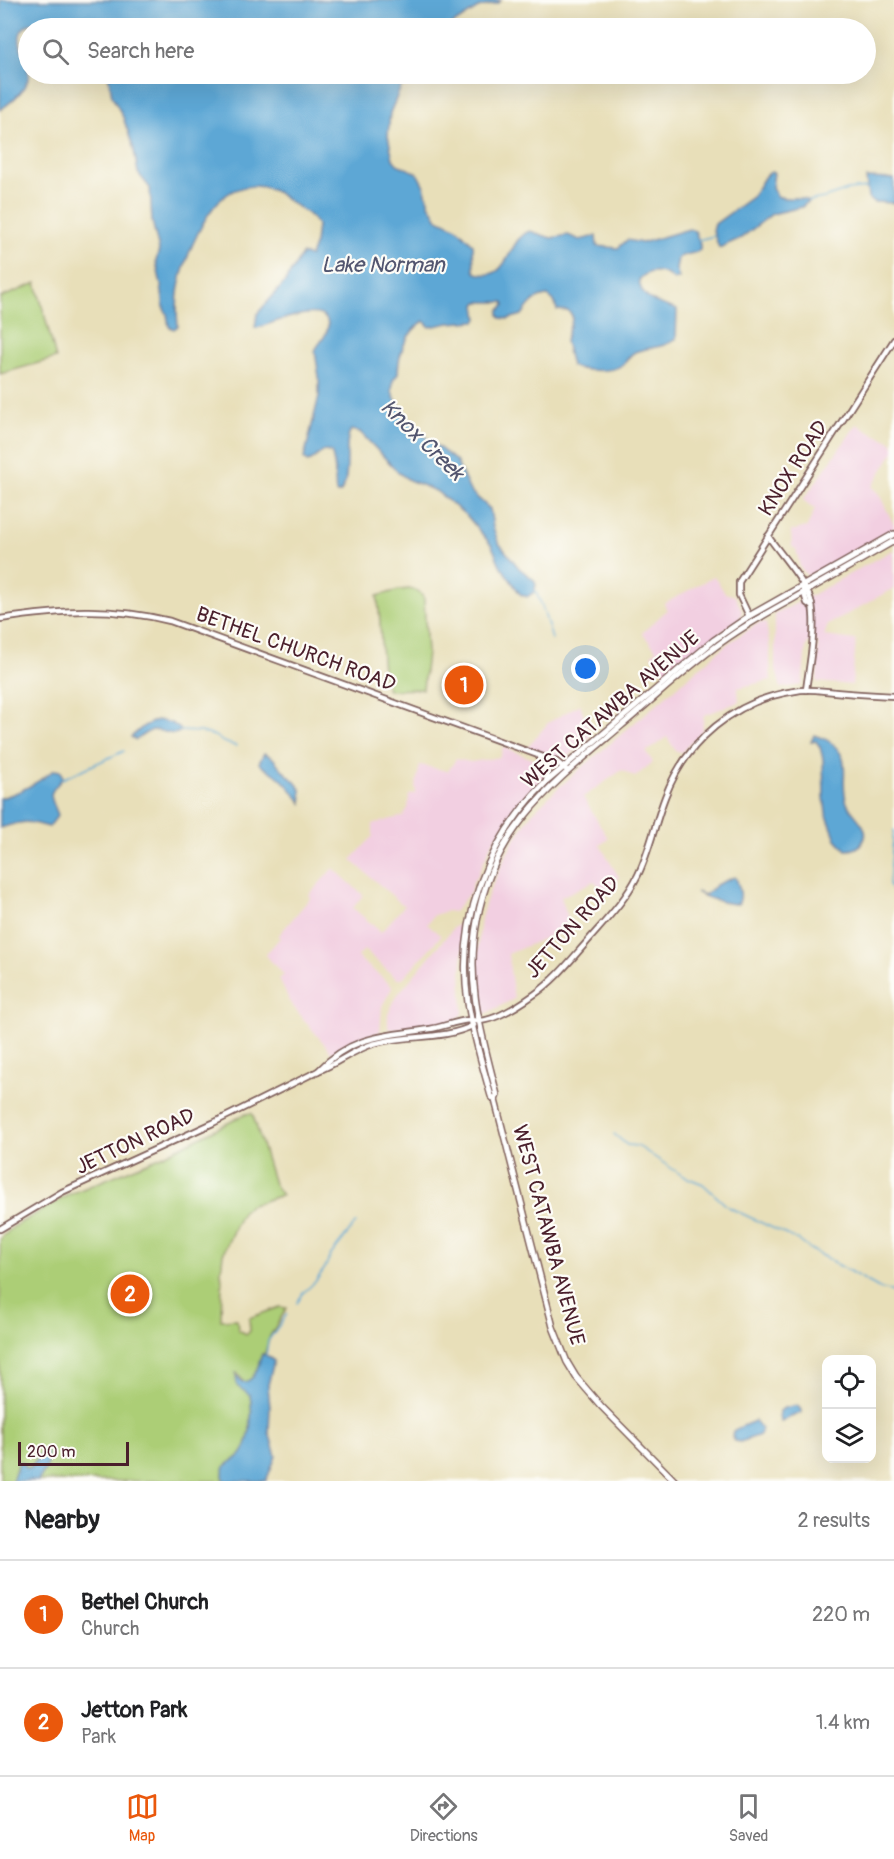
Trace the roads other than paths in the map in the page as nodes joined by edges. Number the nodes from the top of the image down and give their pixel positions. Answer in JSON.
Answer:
{"nodes":[{"id":1,"x":894,"y":340,"type":"edge"},
{"id":2,"x":768,"y":536,"type":"junction"},
{"id":3,"x":894,"y":538,"type":"edge"},
{"id":4,"x":804,"y":590,"type":"junction"},
{"id":5,"x":749,"y":616,"type":"junction"},
{"id":6,"x":0,"y":619,"type":"edge"},
{"id":7,"x":728,"y":630,"type":"junction"},
{"id":8,"x":700,"y":660,"type":"junction"},
{"id":9,"x":667,"y":679,"type":"junction"},
{"id":10,"x":806,"y":690,"type":"junction"},
{"id":11,"x":894,"y":696,"type":"edge"},
{"id":12,"x":641,"y":710,"type":"junction"},
{"id":13,"x":537,"y":755,"type":"junction"},
{"id":14,"x":566,"y":769,"type":"junction"},
{"id":15,"x":545,"y":783,"type":"junction"},
{"id":16,"x":499,"y":842,"type":"junction"},
{"id":17,"x":486,"y":885,"type":"junction"},
{"id":18,"x":471,"y":1019,"type":"junction"},
{"id":19,"x":478,"y":1021,"type":"junction"},
{"id":20,"x":472,"y":1026,"type":"junction"},
{"id":21,"x":318,"y":1071,"type":"junction"},
{"id":22,"x":495,"y":1100,"type":"junction"},
{"id":23,"x":0,"y":1229,"type":"edge"},
{"id":24,"x":675,"y":1481,"type":"edge"}],
"edges":[{"from":1,"to":2,"type":"street","name":"KNOX ROAD"},
{"from":2,"to":4,"type":"street"},
{"from":2,"to":5,"type":"street","name":"KNOX ROAD"},
{"from":3,"to":4,"type":"main road","name":"WEST CATAWBA AVENUE"},
{"from":3,"to":4,"type":"main road","name":"WEST CATAWBA AVENUE"},
{"from":4,"to":5,"type":"main road","name":"WEST CATAWBA AVENUE"},
{"from":4,"to":8,"type":"main road","name":"WEST CATAWBA AVENUE"},
{"from":4,"to":10,"type":"street"},
{"from":5,"to":7,"type":"main road","name":"WEST CATAWBA AVENUE"},
{"from":6,"to":13,"type":"street","name":"BETHEL CHURCH ROAD"},
{"from":7,"to":8,"type":"main road"},
{"from":7,"to":9,"type":"main road","name":"WEST CATAWBA AVENUE"},
{"from":8,"to":12,"type":"main road","name":"WEST CATAWBA AVENUE"},
{"from":9,"to":12,"type":"main road"},
{"from":9,"to":14,"type":"main road","name":"WEST CATAWBA AVENUE"},
{"from":10,"to":11,"type":"street","name":"JETTON ROAD"},
{"from":10,"to":19,"type":"street","name":"JETTON ROAD"},
{"from":12,"to":14,"type":"main road","name":"WEST CATAWBA AVENUE"},
{"from":13,"to":14,"type":"street","name":"BETHEL CHURCH ROAD"},
{"from":13,"to":15,"type":"street"},
{"from":14,"to":15,"type":"main road","name":"WEST CATAWBA AVENUE"},
{"from":14,"to":17,"type":"main road","name":"WEST CATAWBA AVENUE"},
{"from":15,"to":16,"type":"main road","name":"WEST CATAWBA AVENUE"},
{"from":16,"to":17,"type":"main road"},
{"from":16,"to":18,"type":"main road","name":"WEST CATAWBA AVENUE"},
{"from":17,"to":19,"type":"main road","name":"WEST CATAWBA AVENUE"},
{"from":18,"to":19,"type":"street"},
{"from":18,"to":20,"type":"main road","name":"WEST CATAWBA AVENUE"},
{"from":18,"to":21,"type":"street","name":"JETTON ROAD"},
{"from":19,"to":20,"type":"street","name":"JETTON ROAD"},
{"from":19,"to":22,"type":"main road","name":"WEST CATAWBA AVENUE"},
{"from":20,"to":21,"type":"street","name":"JETTON ROAD"},
{"from":20,"to":22,"type":"main road","name":"WEST CATAWBA AVENUE"},
{"from":21,"to":23,"type":"street","name":"JETTON ROAD"},
{"from":22,"to":24,"type":"main road","name":"WEST CATAWBA AVENUE"}]}
